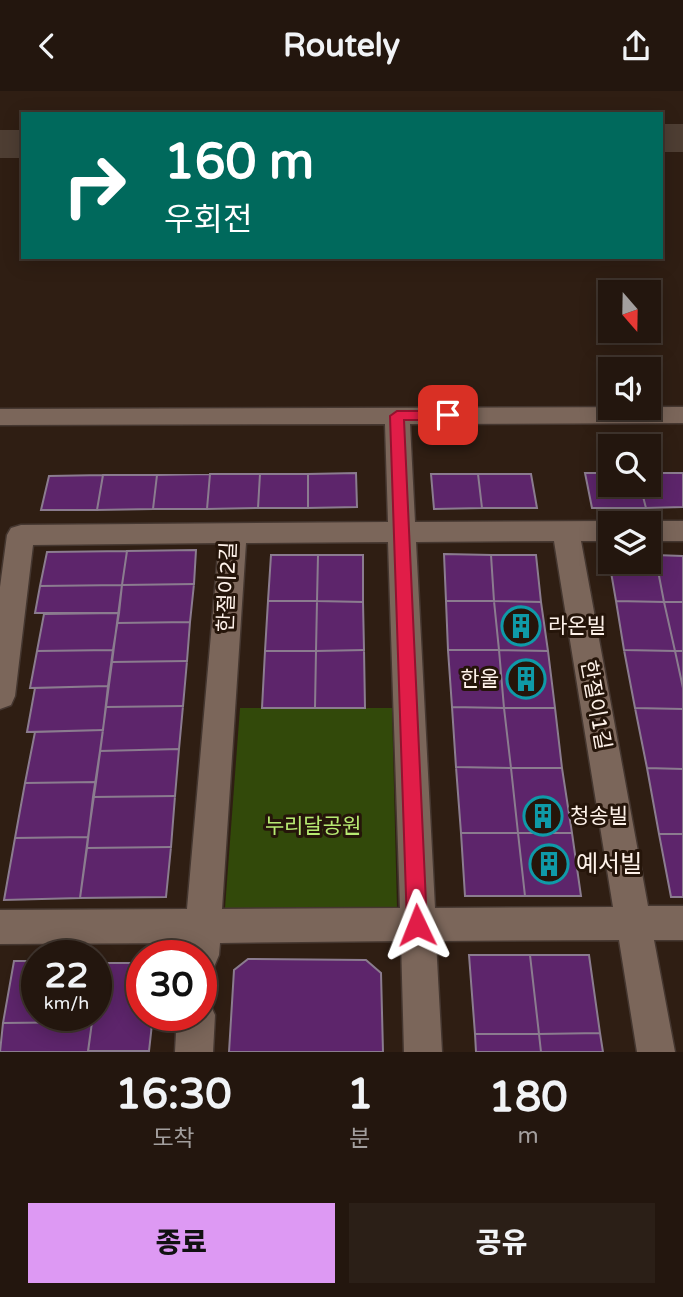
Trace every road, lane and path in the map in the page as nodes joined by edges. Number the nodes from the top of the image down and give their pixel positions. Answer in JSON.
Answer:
{"nodes":[{"id":1,"x":683,"y":415,"type":"edge"},
{"id":2,"x":397,"y":416,"type":"junction"},
{"id":3,"x":0,"y":417,"type":"edge"},
{"id":4,"x":566,"y":531,"type":"junction"},
{"id":5,"x":598,"y":531,"type":"edge"},
{"id":6,"x":661,"y":531,"type":"edge"},
{"id":7,"x":683,"y":531,"type":"edge"},
{"id":8,"x":402,"y":532,"type":"junction"},
{"id":9,"x":233,"y":533,"type":"junction"},
{"id":10,"x":0,"y":696,"type":"edge"},
{"id":11,"x":683,"y":923,"type":"edge"},
{"id":12,"x":634,"y":924,"type":"junction"},
{"id":13,"x":417,"y":925,"type":"junction"},
{"id":14,"x":0,"y":927,"type":"edge"},
{"id":15,"x":188,"y":940,"type":"edge"},
{"id":16,"x":202,"y":940,"type":"edge"},
{"id":17,"x":215,"y":940,"type":"edge"},
{"id":18,"x":196,"y":1031,"type":"edge"},
{"id":19,"x":194,"y":1052,"type":"edge"},
{"id":20,"x":423,"y":1052,"type":"edge"},
{"id":21,"x":656,"y":1052,"type":"edge"}],
"edges":[{"from":1,"to":2,"type":"street"},
{"from":2,"to":3,"type":"street"},
{"from":2,"to":8,"type":"street"},
{"from":4,"to":5,"type":"street"},
{"from":4,"to":8,"type":"street"},
{"from":4,"to":12,"type":"street","name":"한절이1길"},
{"from":6,"to":7,"type":"street"},
{"from":8,"to":9,"type":"street"},
{"from":8,"to":13,"type":"street"},
{"from":9,"to":10,"type":"street","name":"한절이2길"},
{"from":9,"to":16,"type":"street","name":"한절이2길"},
{"from":11,"to":12,"type":"street"},
{"from":12,"to":13,"type":"street"},
{"from":12,"to":21,"type":"street","name":"한절이1길"},
{"from":13,"to":17,"type":"street"},
{"from":13,"to":20,"type":"street"},
{"from":14,"to":15,"type":"street"},
{"from":18,"to":19,"type":"street"}]}
